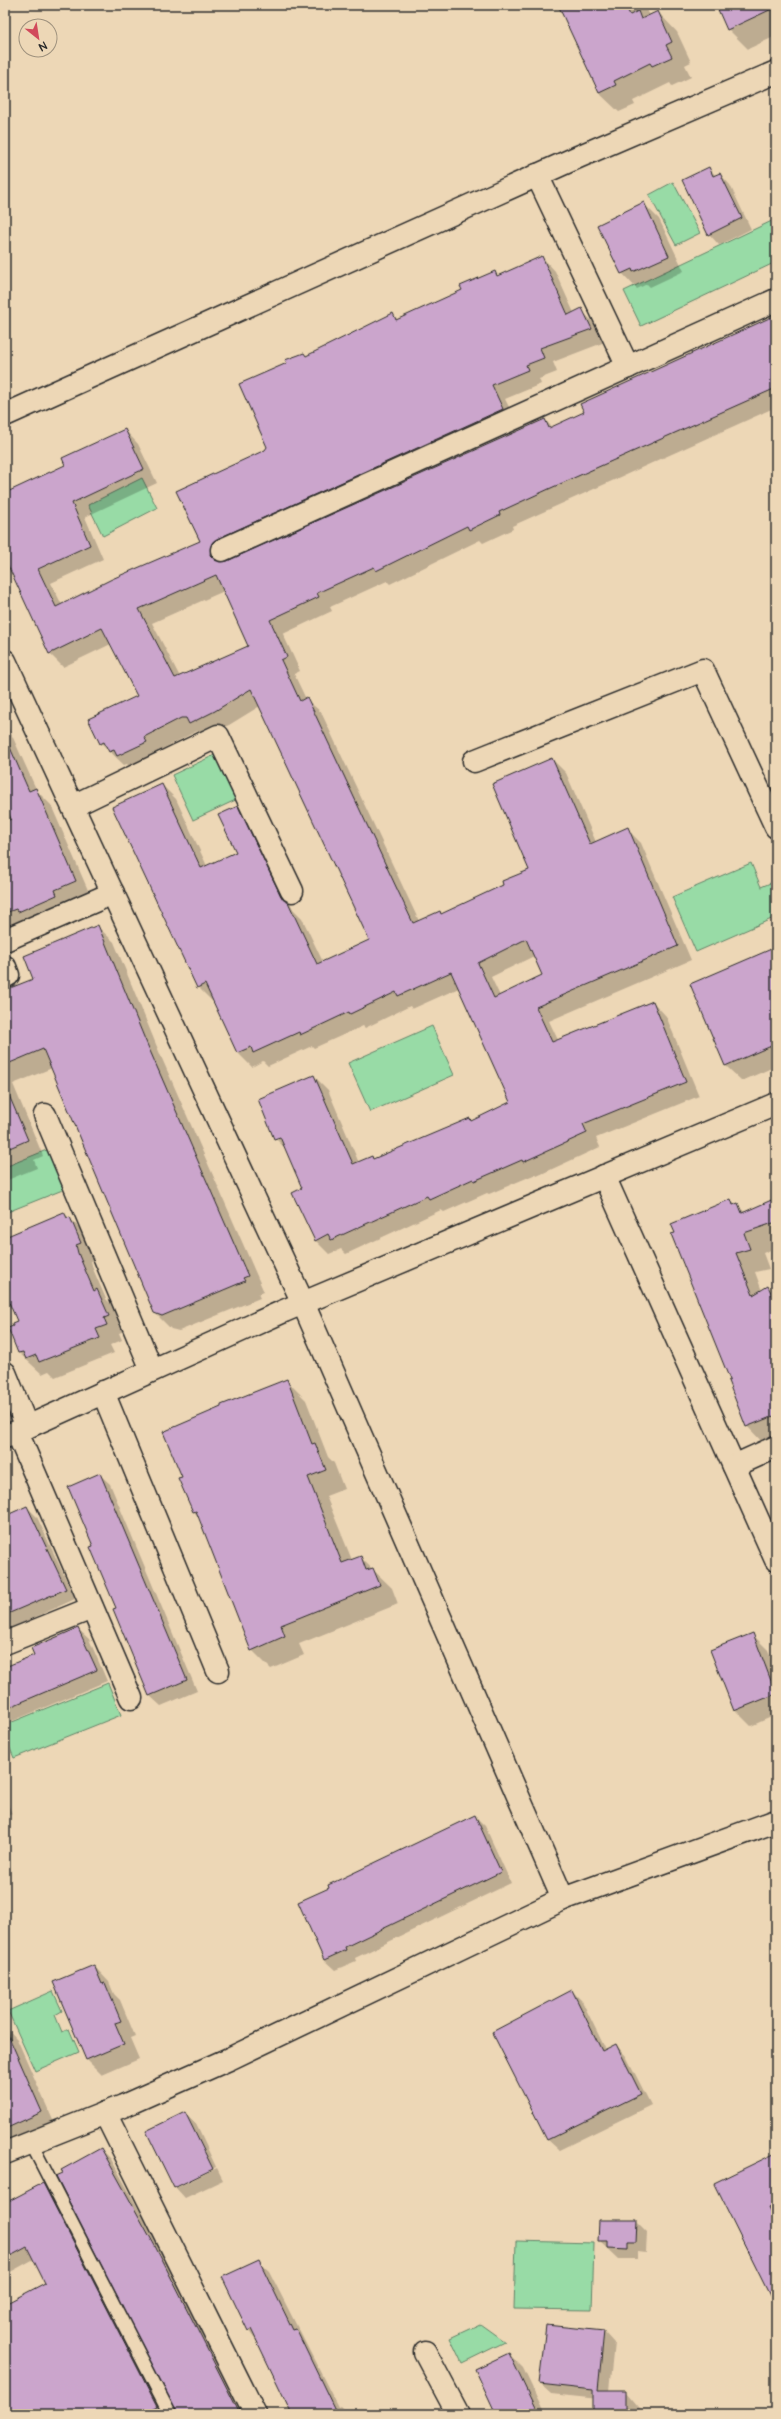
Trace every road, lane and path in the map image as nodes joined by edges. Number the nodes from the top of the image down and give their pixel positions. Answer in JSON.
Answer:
{"nodes":[{"id":1,"x":776,"y":72,"type":"edge"},
{"id":2,"x":537,"y":175,"type":"junction"},
{"id":3,"x":776,"y":300,"type":"edge"},
{"id":4,"x":628,"y":367,"type":"junction"},
{"id":5,"x":5,"y":415,"type":"edge"},
{"id":6,"x":222,"y":550,"type":"dead end"},
{"id":7,"x":6,"y":663,"type":"edge"},
{"id":8,"x":474,"y":761,"type":"dead end"},
{"id":9,"x":73,"y":806,"type":"junction"},
{"id":10,"x":776,"y":827,"type":"edge"},
{"id":11,"x":292,"y":891,"type":"dead end"},
{"id":12,"x":113,"y":893,"type":"junction"},
{"id":13,"x":5,"y":940,"type":"edge"},
{"id":14,"x":5,"y":967,"type":"edge"},
{"id":15,"x":5,"y":976,"type":"edge"},
{"id":16,"x":776,"y":1104,"type":"edge"},
{"id":17,"x":45,"y":1115,"type":"dead end"},
{"id":18,"x":604,"y":1176,"type":"junction"},
{"id":19,"x":303,"y":1303,"type":"junction"},
{"id":20,"x":152,"y":1370,"type":"junction"},
{"id":21,"x":5,"y":1373,"type":"edge"},
{"id":22,"x":103,"y":1392,"type":"junction"},
{"id":23,"x":16,"y":1432,"type":"edge"},
{"id":24,"x":776,"y":1447,"type":"edge"},
{"id":25,"x":734,"y":1466,"type":"junction"},
{"id":26,"x":776,"y":1560,"type":"edge"},
{"id":27,"x":92,"y":1608,"type":"junction"},
{"id":28,"x":5,"y":1643,"type":"edge"},
{"id":29,"x":218,"y":1671,"type":"dead end"},
{"id":30,"x":131,"y":1698,"type":"dead end"},
{"id":31,"x":776,"y":1821,"type":"edge"},
{"id":32,"x":563,"y":1899,"type":"junction"},
{"id":33,"x":105,"y":2113,"type":"junction"},
{"id":34,"x":31,"y":2143,"type":"junction"},
{"id":35,"x":5,"y":2153,"type":"edge"},
{"id":36,"x":425,"y":2352,"type":"dead end"},
{"id":37,"x":170,"y":2414,"type":"edge"},
{"id":38,"x":255,"y":2414,"type":"edge"},
{"id":39,"x":458,"y":2414,"type":"edge"}],
"edges":[{"from":1,"to":2,"type":"street"},
{"from":2,"to":4,"type":"street"},
{"from":2,"to":5,"type":"street"},
{"from":3,"to":4,"type":"street"},
{"from":4,"to":6,"type":"street"},
{"from":7,"to":9,"type":"street"},
{"from":8,"to":10,"type":"street"},
{"from":9,"to":11,"type":"street"},
{"from":9,"to":12,"type":"street"},
{"from":12,"to":13,"type":"street"},
{"from":12,"to":19,"type":"street"},
{"from":14,"to":15,"type":"street"},
{"from":16,"to":18,"type":"street"},
{"from":17,"to":20,"type":"street"},
{"from":18,"to":19,"type":"street"},
{"from":18,"to":25,"type":"street"},
{"from":19,"to":20,"type":"street"},
{"from":19,"to":32,"type":"street"},
{"from":20,"to":22,"type":"street"},
{"from":21,"to":23,"type":"street"},
{"from":22,"to":23,"type":"street"},
{"from":22,"to":29,"type":"street"},
{"from":23,"to":27,"type":"street"},
{"from":24,"to":25,"type":"street"},
{"from":25,"to":26,"type":"street"},
{"from":27,"to":28,"type":"street"},
{"from":27,"to":30,"type":"street"},
{"from":31,"to":32,"type":"street"},
{"from":32,"to":33,"type":"street"},
{"from":33,"to":34,"type":"street"},
{"from":33,"to":38,"type":"street"},
{"from":34,"to":35,"type":"street"},
{"from":34,"to":37,"type":"lane"},
{"from":36,"to":39,"type":"street"}]}
